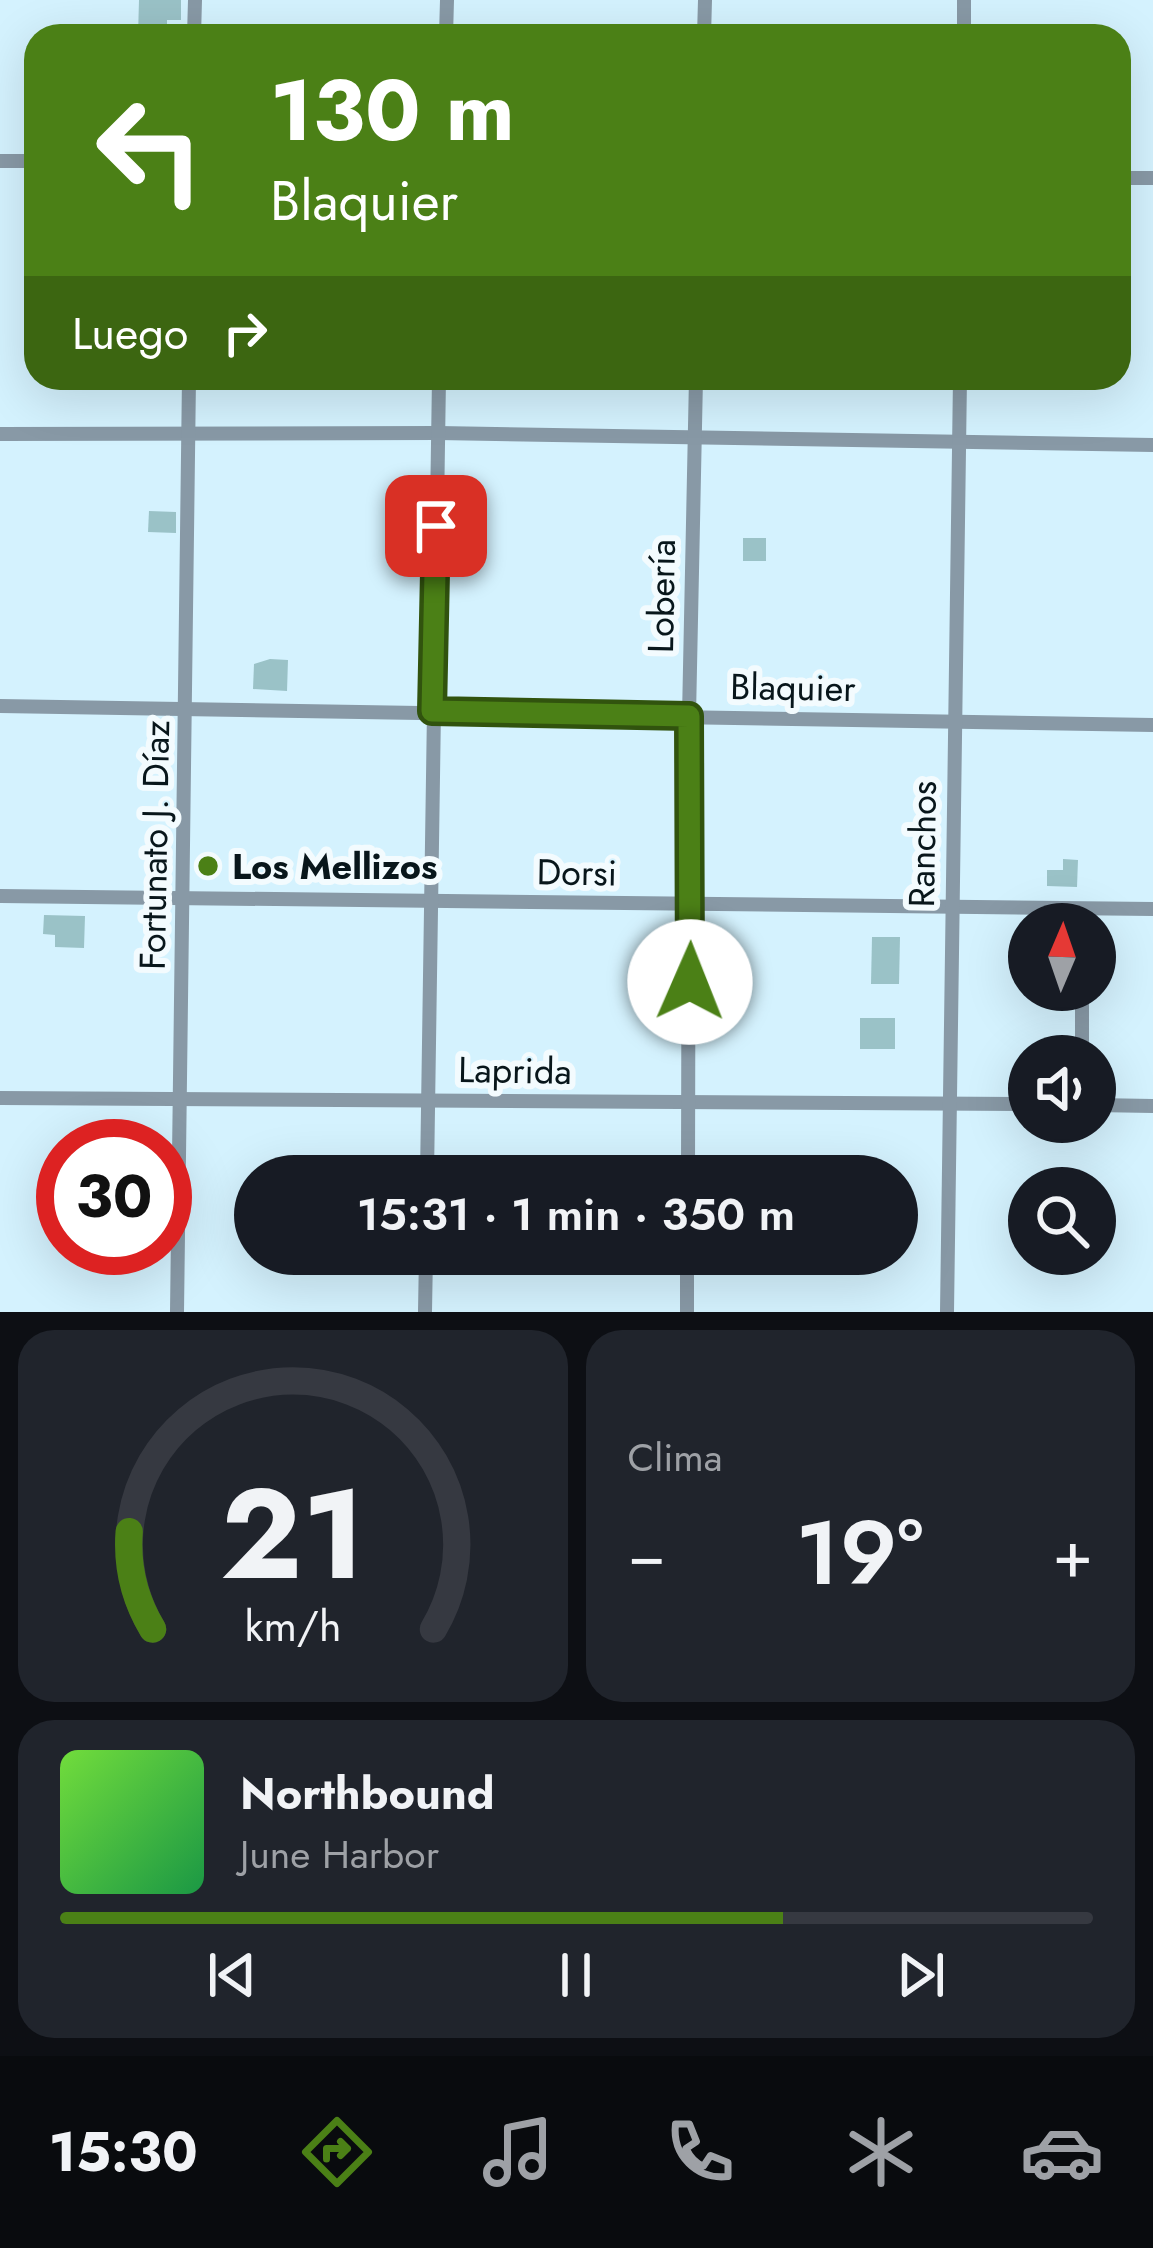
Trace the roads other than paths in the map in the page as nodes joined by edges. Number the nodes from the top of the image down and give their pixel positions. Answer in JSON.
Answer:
{"nodes":[{"id":1,"x":189,"y":390,"type":"edge"},
{"id":2,"x":439,"y":390,"type":"edge"},
{"id":3,"x":696,"y":390,"type":"edge"},
{"id":4,"x":959,"y":390,"type":"edge"},
{"id":5,"x":188,"y":431,"type":"junction"},
{"id":6,"x":0,"y":434,"type":"edge"},
{"id":7,"x":438,"y":434,"type":"junction"},
{"id":8,"x":695,"y":440,"type":"junction"},
{"id":9,"x":959,"y":442,"type":"junction"},
{"id":10,"x":1153,"y":445,"type":"edge"},
{"id":11,"x":0,"y":706,"type":"edge"},
{"id":12,"x":186,"y":708,"type":"junction"},
{"id":13,"x":432,"y":711,"type":"junction"},
{"id":14,"x":689,"y":716,"type":"junction"},
{"id":15,"x":955,"y":719,"type":"junction"},
{"id":16,"x":1153,"y":724,"type":"edge"},
{"id":17,"x":0,"y":896,"type":"edge"},
{"id":18,"x":183,"y":896,"type":"junction"},
{"id":19,"x":432,"y":900,"type":"junction"},
{"id":20,"x":691,"y":903,"type":"junction"},
{"id":21,"x":951,"y":905,"type":"junction"},
{"id":22,"x":1153,"y":909,"type":"edge"},
{"id":23,"x":1008,"y":910,"type":"edge"},
{"id":24,"x":1116,"y":913,"type":"edge"},
{"id":25,"x":0,"y":1098,"type":"edge"},
{"id":26,"x":180,"y":1098,"type":"junction"},
{"id":27,"x":428,"y":1099,"type":"junction"},
{"id":28,"x":688,"y":1102,"type":"junction"},
{"id":29,"x":950,"y":1104,"type":"junction"},
{"id":30,"x":1008,"y":1104,"type":"edge"},
{"id":31,"x":1116,"y":1105,"type":"edge"},
{"id":32,"x":1153,"y":1106,"type":"edge"},
{"id":33,"x":427,"y":1155,"type":"edge"},
{"id":34,"x":688,"y":1155,"type":"edge"},
{"id":35,"x":426,"y":1275,"type":"edge"},
{"id":36,"x":687,"y":1275,"type":"edge"},
{"id":37,"x":177,"y":1312,"type":"edge"},
{"id":38,"x":425,"y":1312,"type":"edge"},
{"id":39,"x":687,"y":1312,"type":"edge"},
{"id":40,"x":947,"y":1312,"type":"edge"}],
"edges":[{"from":1,"to":5,"type":"street","name":"Fortunato J. Díaz"},
{"from":2,"to":7,"type":"street"},
{"from":3,"to":8,"type":"street","name":"Lobería"},
{"from":4,"to":9,"type":"street","name":"Ranchos"},
{"from":5,"to":6,"type":"street"},
{"from":5,"to":7,"type":"street"},
{"from":5,"to":12,"type":"street","name":"Fortunato J. Díaz"},
{"from":7,"to":8,"type":"street"},
{"from":7,"to":13,"type":"street"},
{"from":8,"to":9,"type":"street"},
{"from":8,"to":14,"type":"street","name":"Lobería"},
{"from":9,"to":10,"type":"street"},
{"from":9,"to":15,"type":"street","name":"Ranchos"},
{"from":11,"to":12,"type":"street","name":"Blaquier"},
{"from":12,"to":13,"type":"street","name":"Blaquier"},
{"from":12,"to":18,"type":"street","name":"Fortunato J. Díaz"},
{"from":13,"to":14,"type":"street","name":"Blaquier"},
{"from":13,"to":19,"type":"street"},
{"from":14,"to":15,"type":"street","name":"Blaquier"},
{"from":14,"to":20,"type":"street","name":"Lobería"},
{"from":15,"to":16,"type":"street","name":"Blaquier"},
{"from":15,"to":21,"type":"street","name":"Ranchos"},
{"from":17,"to":18,"type":"street","name":"Dorsi"},
{"from":18,"to":19,"type":"street","name":"Dorsi"},
{"from":18,"to":26,"type":"street","name":"Fortunato J. Díaz"},
{"from":19,"to":20,"type":"street","name":"Dorsi"},
{"from":19,"to":27,"type":"street"},
{"from":20,"to":21,"type":"street","name":"Dorsi"},
{"from":20,"to":28,"type":"street","name":"Lobería"},
{"from":21,"to":23,"type":"street","name":"Dorsi"},
{"from":21,"to":29,"type":"street","name":"Ranchos"},
{"from":22,"to":24,"type":"street","name":"Dorsi"},
{"from":25,"to":26,"type":"street","name":"Laprida"},
{"from":26,"to":27,"type":"street","name":"Laprida"},
{"from":26,"to":37,"type":"street","name":"Fortunato J. Díaz"},
{"from":27,"to":28,"type":"street","name":"Laprida"},
{"from":27,"to":33,"type":"street"},
{"from":28,"to":29,"type":"street","name":"Laprida"},
{"from":28,"to":34,"type":"street","name":"Lobería"},
{"from":29,"to":30,"type":"street","name":"Laprida"},
{"from":29,"to":40,"type":"street","name":"Ranchos"},
{"from":31,"to":32,"type":"street"},
{"from":35,"to":38,"type":"street"},
{"from":36,"to":39,"type":"street"}]}
